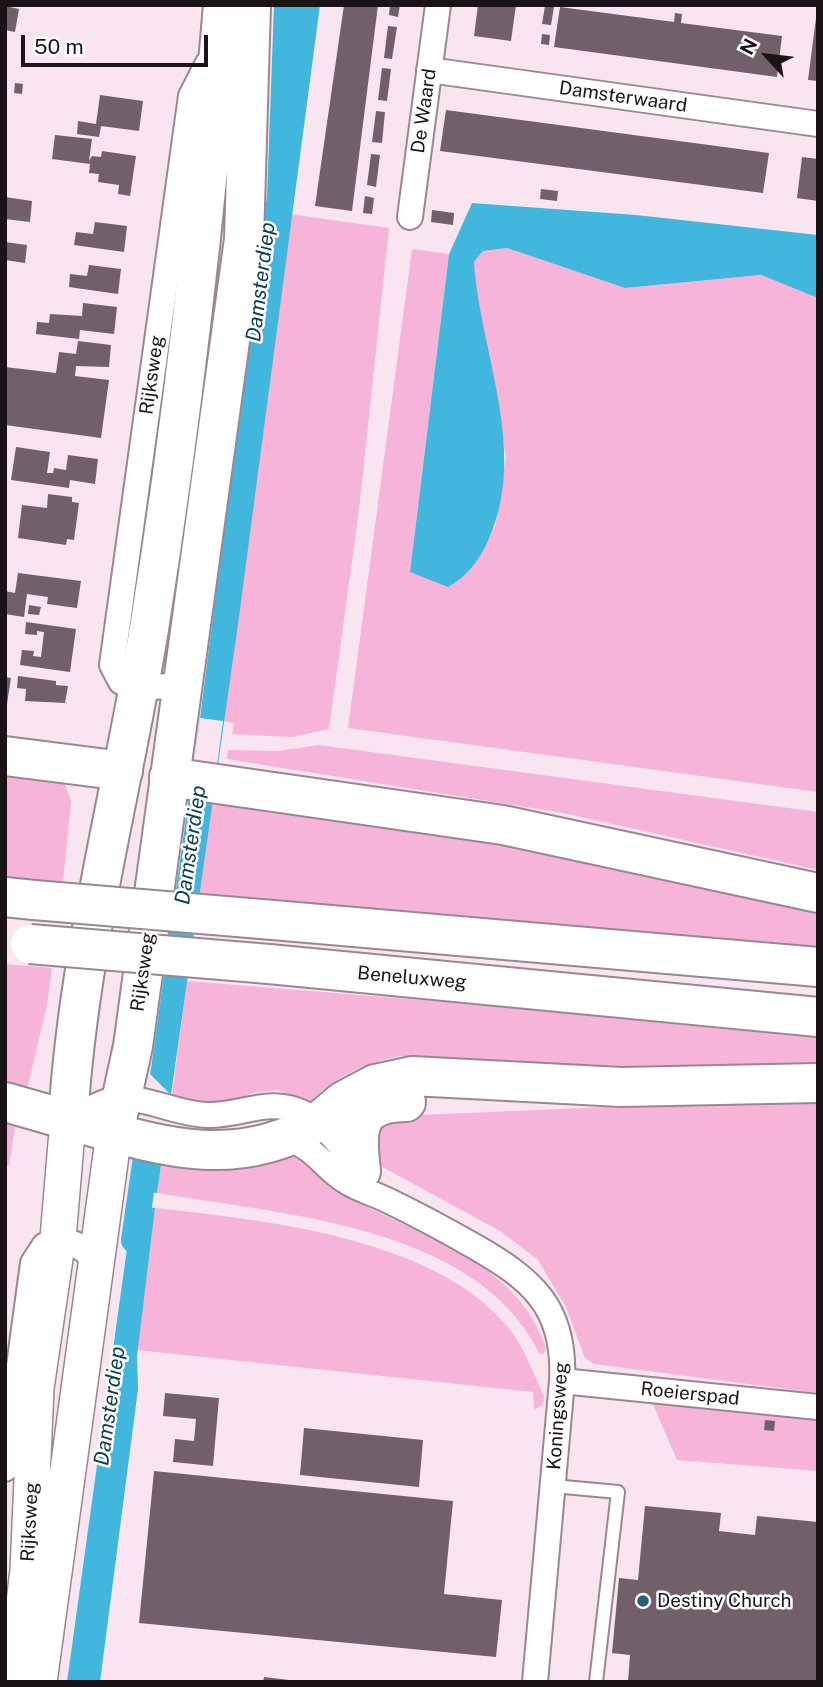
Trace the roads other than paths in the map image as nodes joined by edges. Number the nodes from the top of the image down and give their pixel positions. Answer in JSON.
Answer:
{"nodes":[{"id":1,"x":223,"y":5,"type":"edge"},
{"id":2,"x":251,"y":5,"type":"edge"},
{"id":3,"x":438,"y":5,"type":"edge"},
{"id":4,"x":219,"y":57,"type":"junction"},
{"id":5,"x":429,"y":70,"type":"junction"},
{"id":6,"x":251,"y":77,"type":"junction"},
{"id":7,"x":818,"y":124,"type":"edge"},
{"id":8,"x":410,"y":216,"type":"dead end"},
{"id":9,"x":182,"y":685,"type":"junction"},
{"id":10,"x":138,"y":688,"type":"junction"},
{"id":11,"x":5,"y":756,"type":"edge"},
{"id":12,"x":124,"y":771,"type":"junction"},
{"id":13,"x":192,"y":780,"type":"junction"},
{"id":14,"x":818,"y":893,"type":"edge"},
{"id":15,"x":20,"y":899,"type":"edge"},
{"id":16,"x":17,"y":943,"type":"edge"},
{"id":17,"x":818,"y":967,"type":"edge"},
{"id":18,"x":818,"y":1017,"type":"edge"},
{"id":19,"x":818,"y":1083,"type":"edge"},
{"id":20,"x":561,"y":1084,"type":"junction"},
{"id":21,"x":5,"y":1102,"type":"edge"},
{"id":22,"x":68,"y":1120,"type":"junction"},
{"id":23,"x":143,"y":1121,"type":"junction"},
{"id":24,"x":304,"y":1130,"type":"junction"},
{"id":25,"x":373,"y":1185,"type":"junction"},
{"id":26,"x":58,"y":1238,"type":"junction"},
{"id":27,"x":94,"y":1257,"type":"junction"},
{"id":28,"x":562,"y":1381,"type":"junction"},
{"id":29,"x":818,"y":1407,"type":"edge"},
{"id":30,"x":5,"y":1469,"type":"edge"},
{"id":31,"x":553,"y":1486,"type":"junction"},
{"id":32,"x":14,"y":1682,"type":"edge"},
{"id":33,"x":39,"y":1682,"type":"edge"},
{"id":34,"x":535,"y":1682,"type":"edge"},
{"id":35,"x":596,"y":1682,"type":"edge"}],
"edges":[{"from":1,"to":4,"type":"main road","name":"Rijksweg"},
{"from":2,"to":6,"type":"main road","name":"Rijksweg"},
{"from":3,"to":5,"type":"street","name":"De Waard"},
{"from":4,"to":6,"type":"street"},
{"from":4,"to":10,"type":"main road","name":"Rijksweg"},
{"from":5,"to":7,"type":"street","name":"Damsterwaard"},
{"from":5,"to":8,"type":"street","name":"De Waard"},
{"from":6,"to":9,"type":"main road","name":"Rijksweg"},
{"from":9,"to":10,"type":"street"},
{"from":9,"to":13,"type":"main road","name":"Rijksweg"},
{"from":10,"to":12,"type":"main road","name":"Rijksweg"},
{"from":11,"to":12,"type":"main road"},
{"from":12,"to":13,"type":"main road"},
{"from":12,"to":22,"type":"main road","name":"Rijksweg"},
{"from":13,"to":14,"type":"main road"},
{"from":13,"to":23,"type":"main road","name":"Rijksweg"},
{"from":15,"to":17,"type":"main road","bridge":true},
{"from":16,"to":18,"type":"main road","name":"Beneluxweg","bridge":true},
{"from":19,"to":20,"type":"main road"},
{"from":20,"to":24,"type":"main road"},
{"from":20,"to":25,"type":"main road"},
{"from":21,"to":22,"type":"main road"},
{"from":22,"to":23,"type":"main road"},
{"from":22,"to":26,"type":"main road","name":"Rijksweg"},
{"from":23,"to":24,"type":"main road"},
{"from":23,"to":27,"type":"main road","name":"Rijksweg"},
{"from":24,"to":25,"type":"street","name":"Koningsweg"},
{"from":24,"to":25,"type":"street","name":"Koningsweg"},
{"from":25,"to":28,"type":"street","name":"Koningsweg"},
{"from":26,"to":27,"type":"street"},
{"from":26,"to":30,"type":"street","name":"Rijksweg"},
{"from":26,"to":32,"type":"main road","name":"Rijksweg"},
{"from":27,"to":33,"type":"main road","name":"Rijksweg"},
{"from":28,"to":29,"type":"street","name":"Roeierspad"},
{"from":28,"to":31,"type":"street","name":"Koningsweg"},
{"from":31,"to":34,"type":"street","name":"Koningsweg"},
{"from":31,"to":35,"type":"lane"}]}
